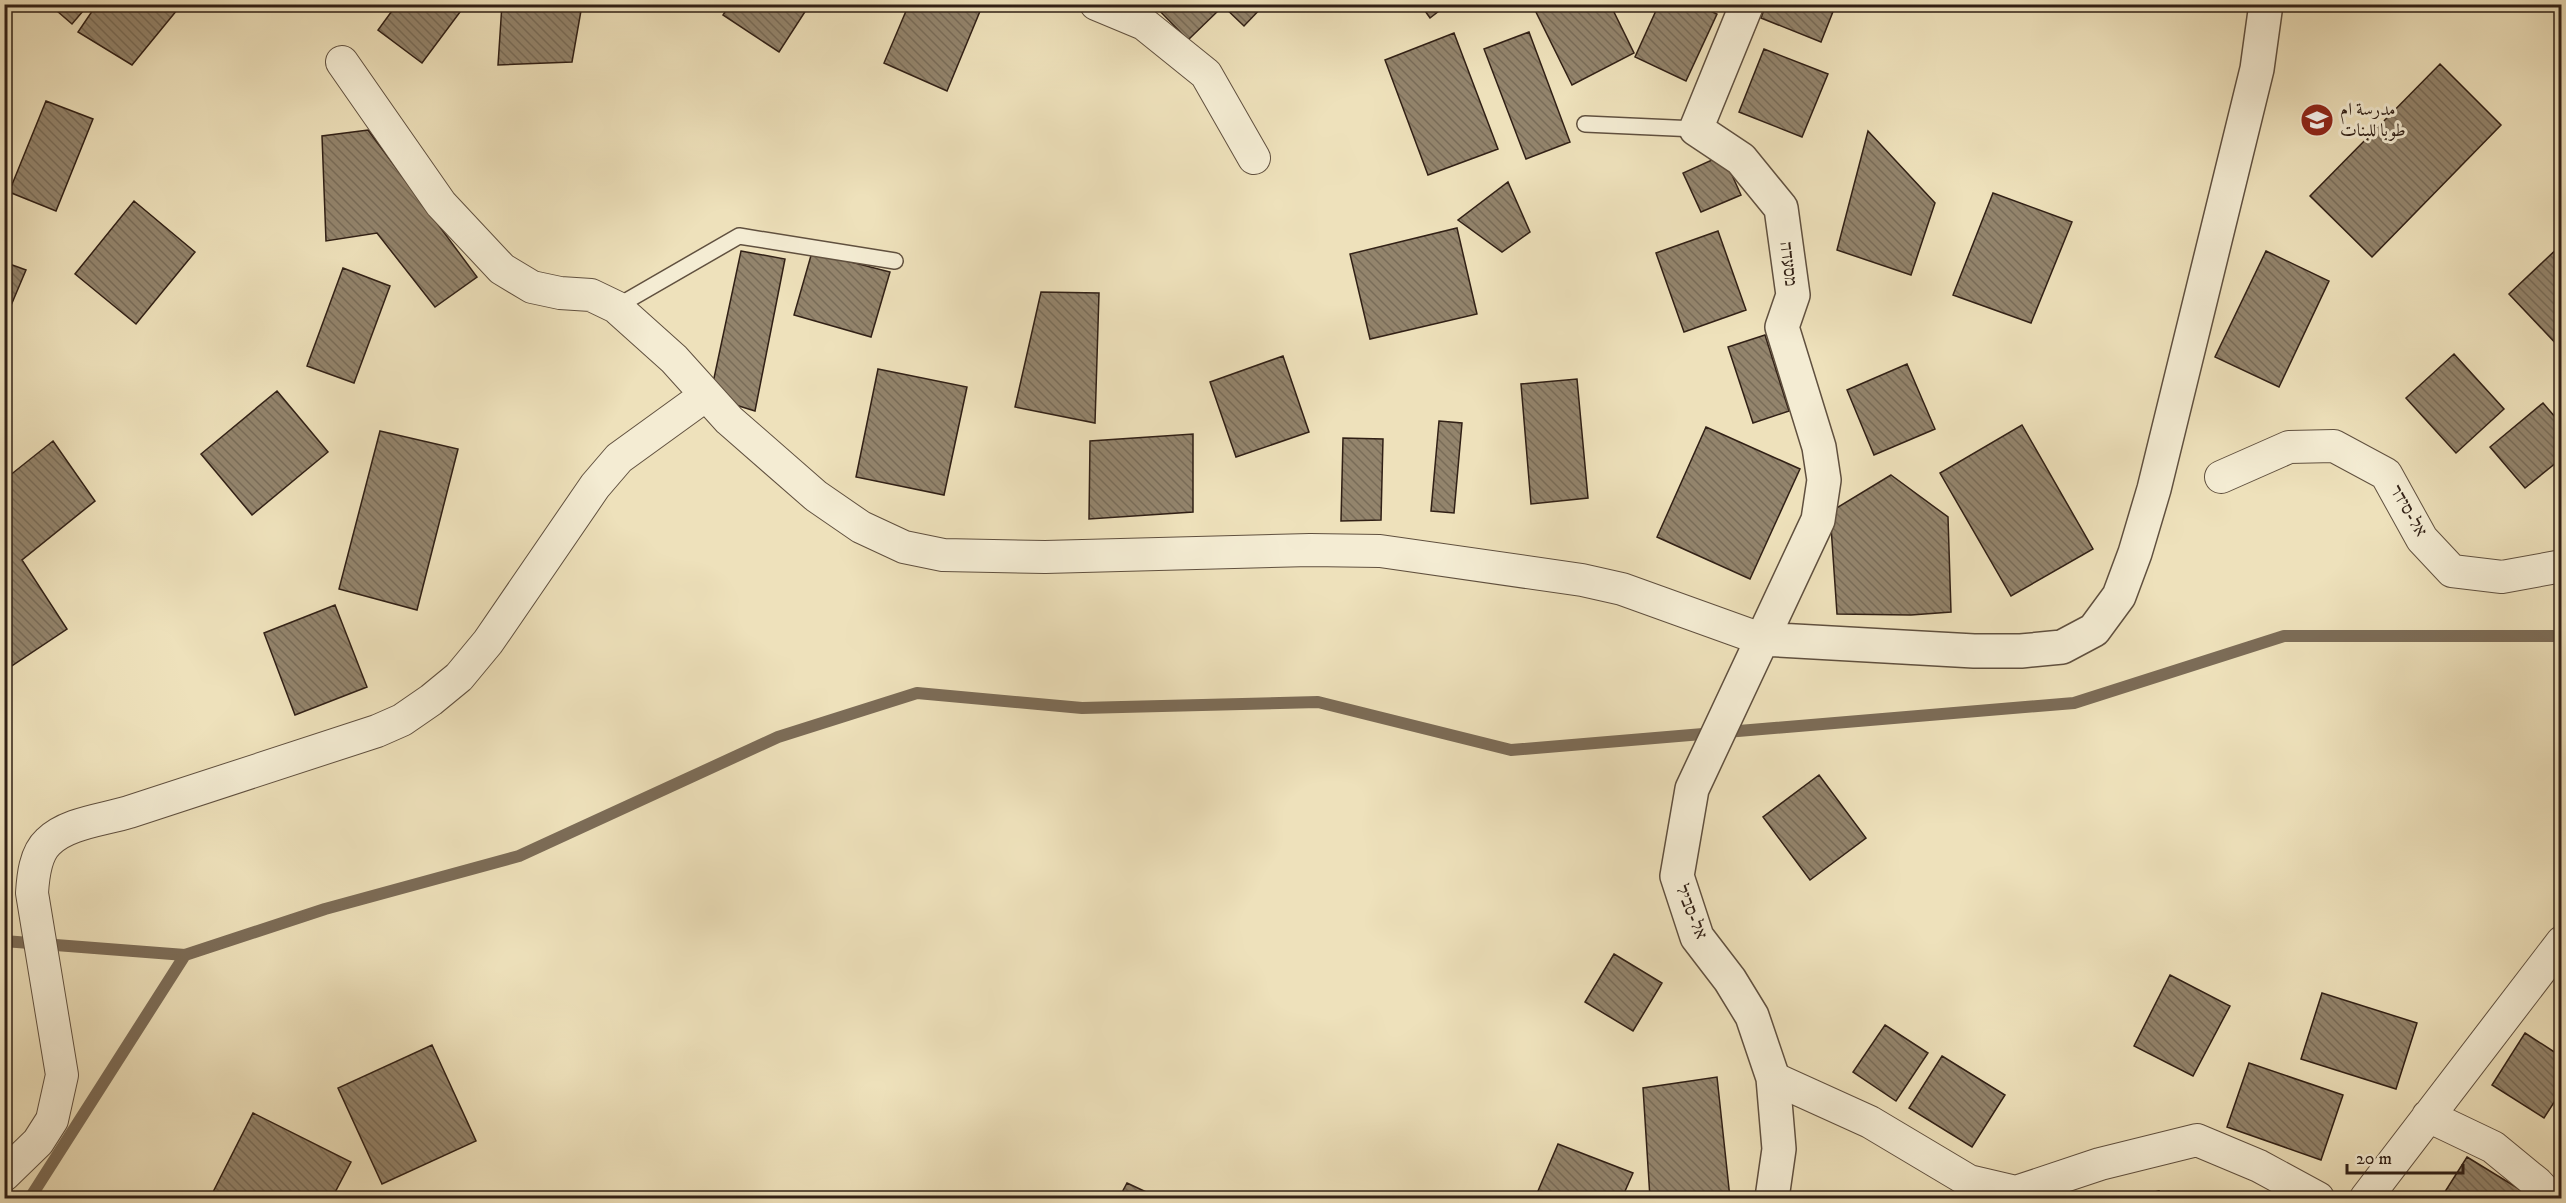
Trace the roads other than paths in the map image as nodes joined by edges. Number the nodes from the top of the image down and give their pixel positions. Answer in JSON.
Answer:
{"nodes":[{"id":1,"x":1096,"y":4,"type":"edge"},
{"id":2,"x":1747,"y":4,"type":"edge"},
{"id":3,"x":2266,"y":4,"type":"edge"},
{"id":4,"x":342,"y":62,"type":"dead end"},
{"id":5,"x":1586,"y":124,"type":"dead end"},
{"id":6,"x":1696,"y":129,"type":"junction"},
{"id":7,"x":1254,"y":158,"type":"dead end"},
{"id":8,"x":895,"y":261,"type":"dead end"},
{"id":9,"x":616,"y":307,"type":"junction"},
{"id":10,"x":706,"y":395,"type":"junction"},
{"id":11,"x":2221,"y":477,"type":"dead end"},
{"id":12,"x":2562,"y":566,"type":"edge"},
{"id":13,"x":1785,"y":593,"type":"joint"},
{"id":14,"x":1761,"y":639,"type":"junction"},
{"id":15,"x":2562,"y":942,"type":"edge"},
{"id":16,"x":1773,"y":1078,"type":"junction"},
{"id":17,"x":2428,"y":1116,"type":"junction"},
{"id":18,"x":4,"y":1175,"type":"edge"},
{"id":19,"x":1772,"y":1198,"type":"edge"},
{"id":20,"x":2318,"y":1198,"type":"edge"},
{"id":21,"x":2366,"y":1198,"type":"edge"},
{"id":22,"x":2551,"y":1198,"type":"edge"}],
"edges":[{"from":1,"to":7,"type":"street"},
{"from":2,"to":6,"type":"street"},
{"from":3,"to":14,"type":"street"},
{"from":4,"to":9,"type":"street"},
{"from":5,"to":6,"type":"lane"},
{"from":6,"to":13,"type":"street","name":"מסעדה"},
{"from":8,"to":9,"type":"lane"},
{"from":9,"to":10,"type":"street"},
{"from":10,"to":14,"type":"street"},
{"from":10,"to":18,"type":"street"},
{"from":11,"to":12,"type":"street","name":"אל-סידר"},
{"from":13,"to":14,"type":"street","name":"אל-סביל"},
{"from":14,"to":16,"type":"street","name":"אל-סביל"},
{"from":15,"to":17,"type":"street"},
{"from":16,"to":19,"type":"street","name":"אל-סביל"},
{"from":16,"to":20,"type":"street"},
{"from":17,"to":21,"type":"street"},
{"from":17,"to":22,"type":"street"}]}
